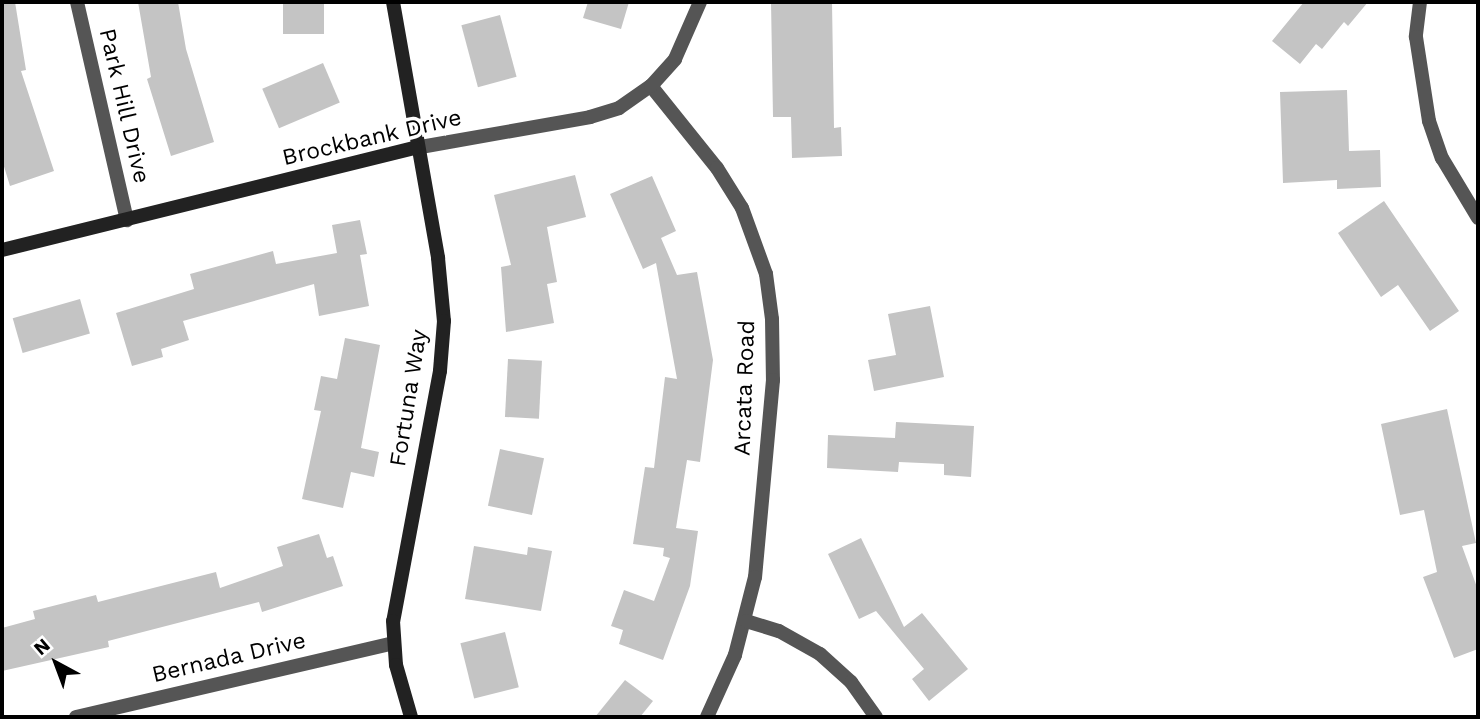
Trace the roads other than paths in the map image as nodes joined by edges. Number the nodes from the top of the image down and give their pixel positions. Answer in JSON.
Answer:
{"nodes":[{"id":1,"x":77,"y":2,"type":"edge"},
{"id":2,"x":393,"y":2,"type":"edge"},
{"id":3,"x":700,"y":2,"type":"edge"},
{"id":4,"x":1420,"y":2,"type":"edge"},
{"id":5,"x":651,"y":86,"type":"junction"},
{"id":6,"x":415,"y":148,"type":"junction"},
{"id":7,"x":1478,"y":218,"type":"edge"},
{"id":8,"x":127,"y":220,"type":"junction"},
{"id":9,"x":2,"y":250,"type":"edge"},
{"id":10,"x":746,"y":621,"type":"junction"},
{"id":11,"x":393,"y":643,"type":"junction"},
{"id":12,"x":83,"y":717,"type":"edge"},
{"id":13,"x":411,"y":717,"type":"edge"},
{"id":14,"x":707,"y":717,"type":"edge"},
{"id":15,"x":876,"y":717,"type":"edge"}],
"edges":[{"from":1,"to":8,"type":"street","name":"Park Hill Drive"},
{"from":2,"to":6,"type":"street","name":"Fortuna Way"},
{"from":3,"to":5,"type":"street","name":"Brockbank Drive"},
{"from":4,"to":7,"type":"street"},
{"from":5,"to":6,"type":"street","name":"Brockbank Drive"},
{"from":5,"to":10,"type":"street","name":"Arcata Road"},
{"from":6,"to":8,"type":"street","name":"Brockbank Drive"},
{"from":6,"to":11,"type":"street","name":"Fortuna Way"},
{"from":8,"to":9,"type":"street","name":"Brockbank Drive"},
{"from":10,"to":14,"type":"street","name":"Arcata Road"},
{"from":10,"to":15,"type":"street"},
{"from":11,"to":12,"type":"street","name":"Bernada Drive"},
{"from":11,"to":13,"type":"street","name":"Fortuna Way"}]}
